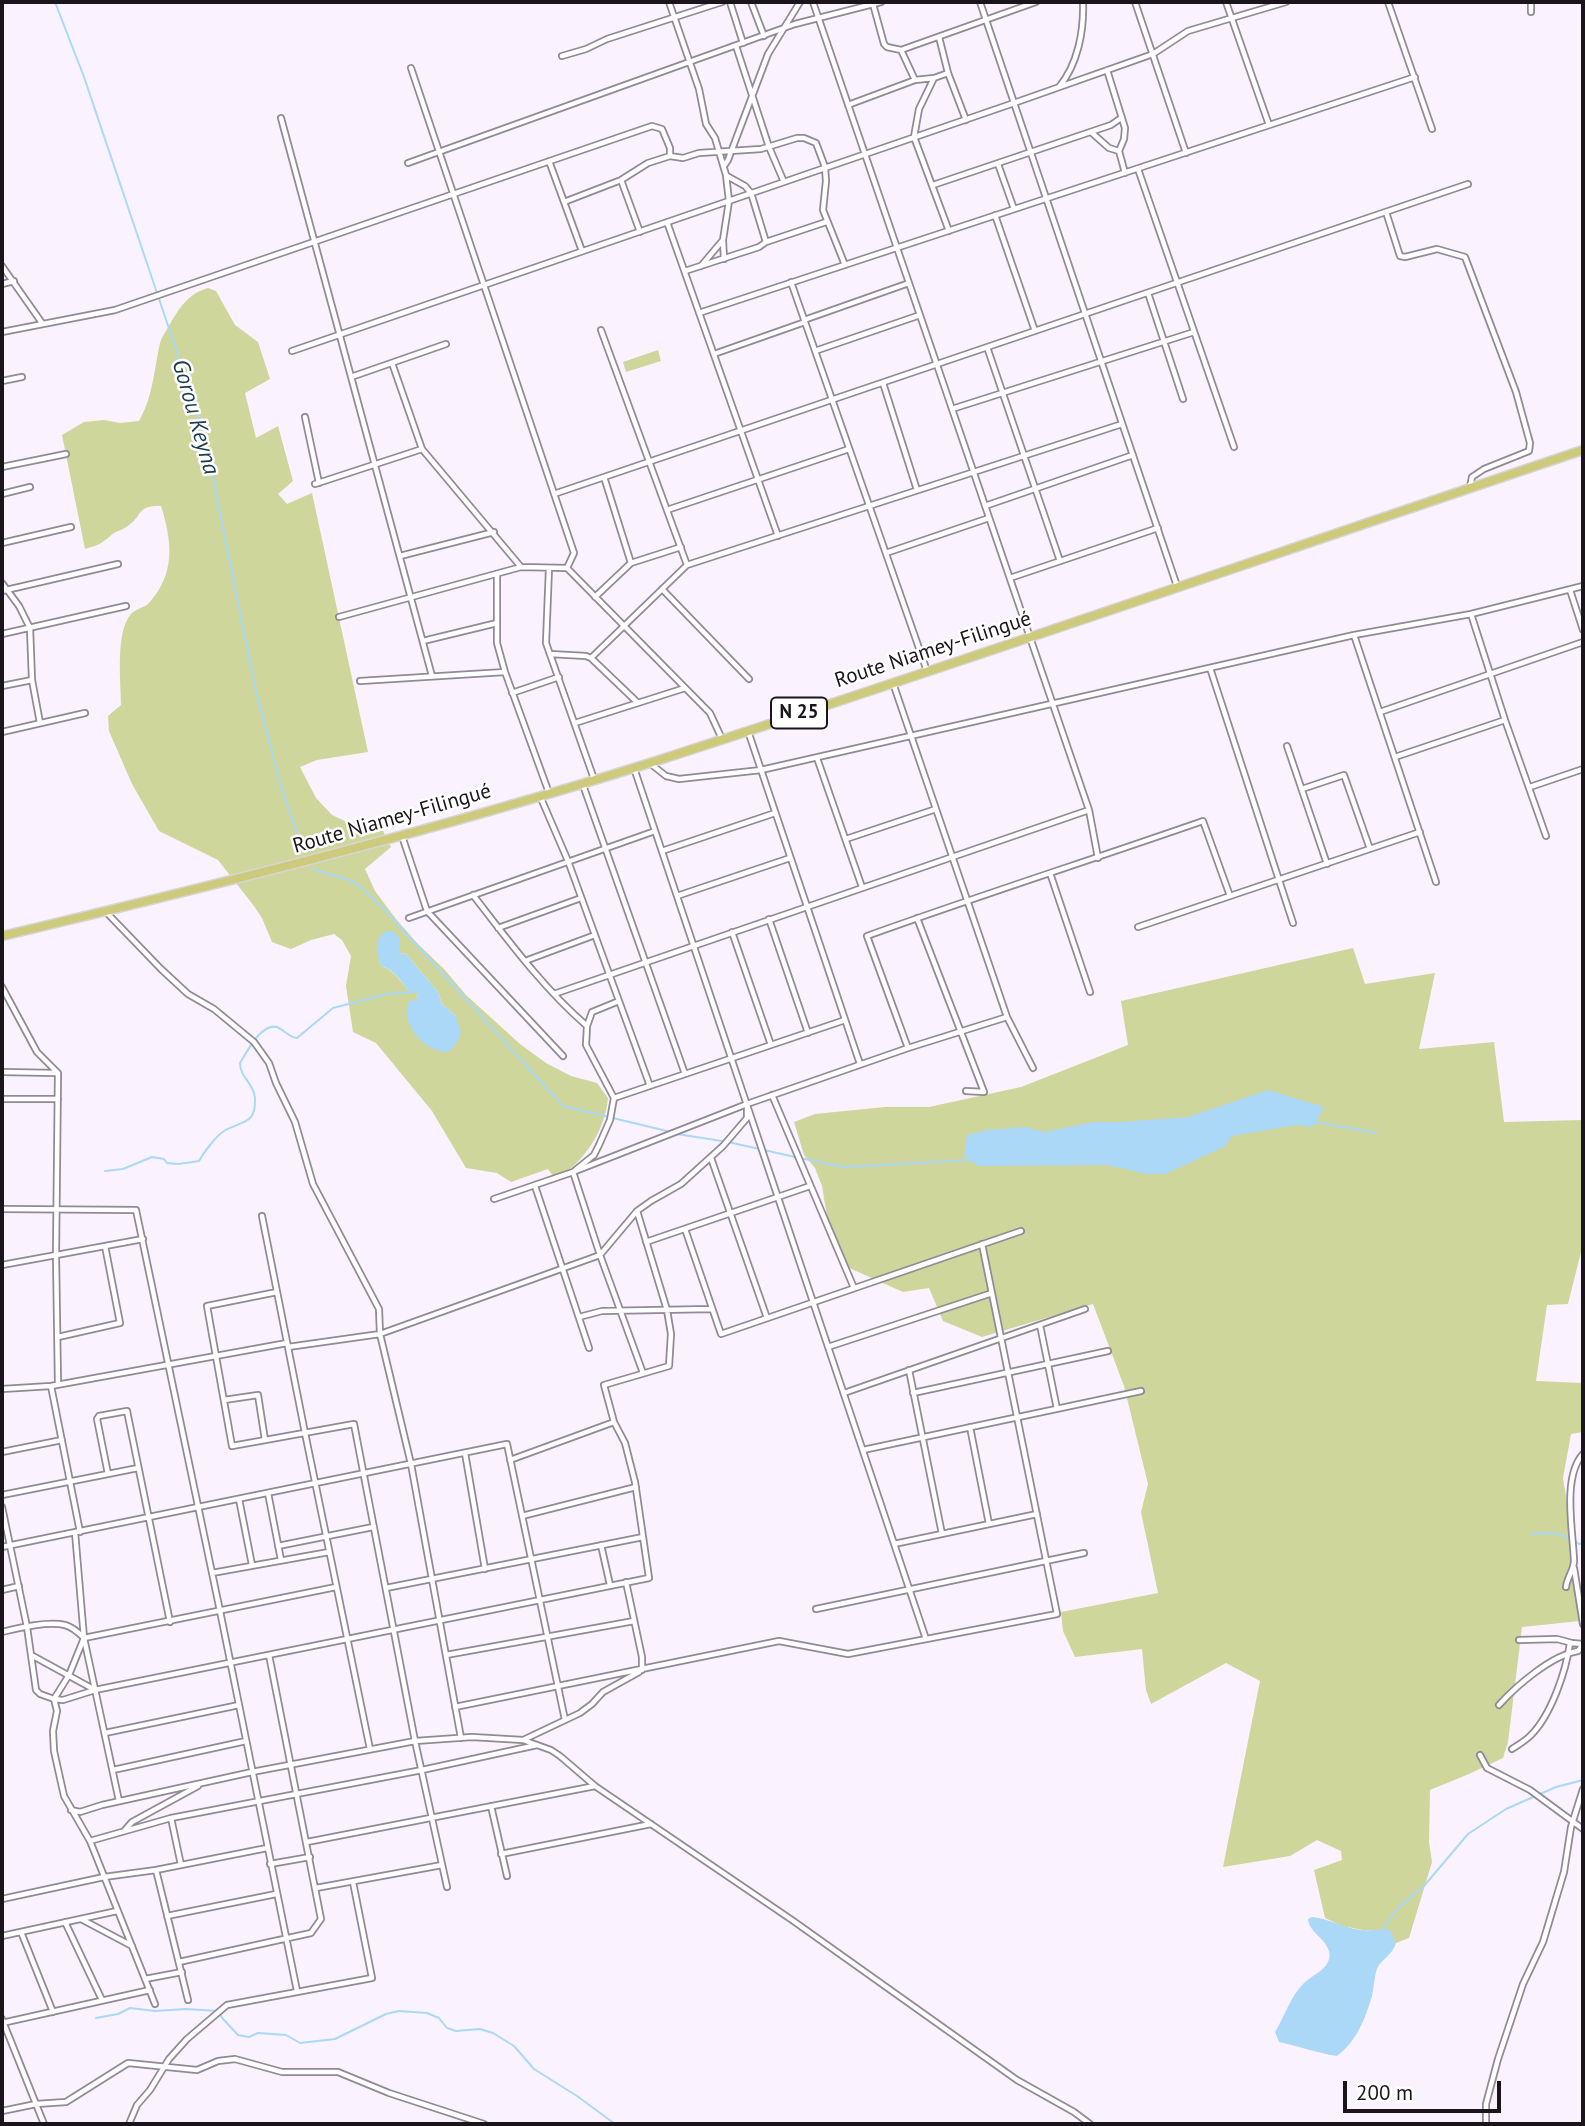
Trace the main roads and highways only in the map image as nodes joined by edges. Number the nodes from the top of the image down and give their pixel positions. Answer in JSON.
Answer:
{"nodes":[{"id":1,"x":1583,"y":450,"type":"edge"},
{"id":2,"x":2,"y":936,"type":"edge"}],
"edges":[{"from":1,"to":2,"type":"main road","name":"Route Niamey-Filingué","number":"N 25"}]}
